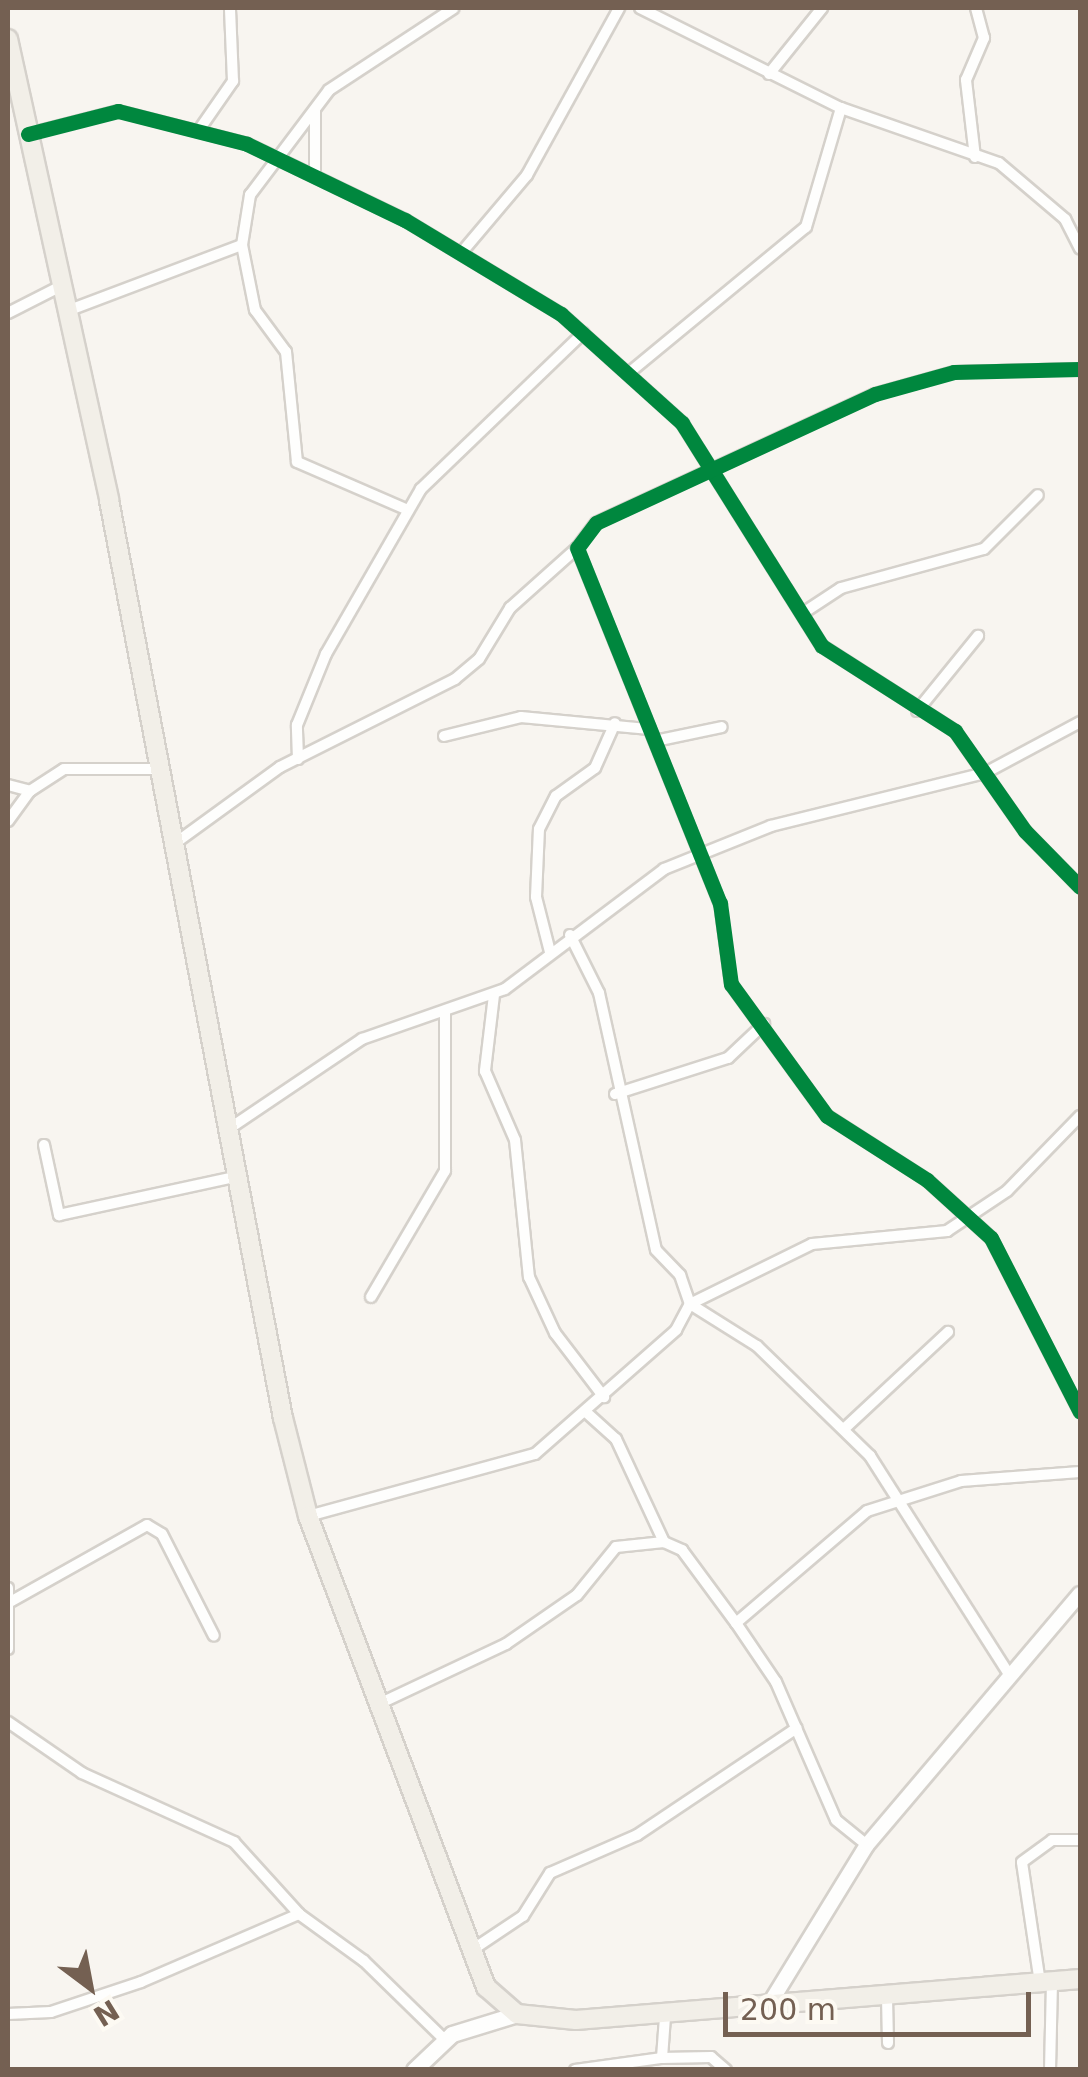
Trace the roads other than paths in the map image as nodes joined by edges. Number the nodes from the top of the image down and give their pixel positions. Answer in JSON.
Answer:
{"nodes":[{"id":1,"x":230,"y":8,"type":"edge"},
{"id":2,"x":454,"y":8,"type":"edge"},
{"id":3,"x":618,"y":8,"type":"edge"},
{"id":4,"x":640,"y":8,"type":"edge"},
{"id":5,"x":822,"y":8,"type":"edge"},
{"id":6,"x":976,"y":8,"type":"edge"},
{"id":7,"x":8,"y":39,"type":"edge"},
{"id":8,"x":769,"y":74,"type":"junction"},
{"id":9,"x":14,"y":102,"type":"edge"},
{"id":10,"x":841,"y":108,"type":"junction"},
{"id":11,"x":315,"y":110,"type":"junction"},
{"id":12,"x":199,"y":130,"type":"junction"},
{"id":13,"x":28,"y":134,"type":"junction"},
{"id":14,"x":280,"y":157,"type":"junction"},
{"id":15,"x":976,"y":157,"type":"junction"},
{"id":16,"x":315,"y":173,"type":"junction"},
{"id":17,"x":242,"y":246,"type":"junction"},
{"id":18,"x":1080,"y":248,"type":"edge"},
{"id":19,"x":462,"y":252,"type":"junction"},
{"id":20,"x":61,"y":286,"type":"junction"},
{"id":21,"x":67,"y":312,"type":"junction"},
{"id":22,"x":8,"y":313,"type":"edge"},
{"id":23,"x":584,"y":333,"type":"junction"},
{"id":24,"x":1080,"y":369,"type":"edge"},
{"id":25,"x":630,"y":372,"type":"junction"},
{"id":26,"x":713,"y":474,"type":"junction"},
{"id":27,"x":1038,"y":494,"type":"dead end"},
{"id":28,"x":408,"y":510,"type":"junction"},
{"id":29,"x":577,"y":548,"type":"junction"},
{"id":30,"x":803,"y":613,"type":"junction"},
{"id":31,"x":978,"y":636,"type":"dead end"},
{"id":32,"x":917,"y":711,"type":"junction"},
{"id":33,"x":1080,"y":722,"type":"edge"},
{"id":34,"x":615,"y":724,"type":"junction"},
{"id":35,"x":722,"y":727,"type":"dead end"},
{"id":36,"x":649,"y":729,"type":"junction"},
{"id":37,"x":444,"y":736,"type":"dead end"},
{"id":38,"x":655,"y":741,"type":"junction"},
{"id":39,"x":298,"y":759,"type":"junction"},
{"id":40,"x":160,"y":769,"type":"junction"},
{"id":41,"x":985,"y":773,"type":"junction"},
{"id":42,"x":8,"y":784,"type":"edge"},
{"id":43,"x":30,"y":791,"type":"junction"},
{"id":44,"x":8,"y":821,"type":"edge"},
{"id":45,"x":174,"y":844,"type":"junction"},
{"id":46,"x":701,"y":852,"type":"junction"},
{"id":47,"x":1080,"y":887,"type":"edge"},
{"id":48,"x":570,"y":935,"type":"junction"},
{"id":49,"x":550,"y":952,"type":"junction"},
{"id":50,"x":494,"y":995,"type":"junction"},
{"id":51,"x":445,"y":1012,"type":"junction"},
{"id":52,"x":764,"y":1024,"type":"junction"},
{"id":53,"x":615,"y":1094,"type":"junction"},
{"id":54,"x":1080,"y":1116,"type":"edge"},
{"id":55,"x":226,"y":1131,"type":"junction"},
{"id":56,"x":44,"y":1144,"type":"dead end"},
{"id":57,"x":235,"y":1177,"type":"junction"},
{"id":58,"x":965,"y":1219,"type":"junction"},
{"id":59,"x":371,"y":1298,"type":"dead end"},
{"id":60,"x":690,"y":1304,"type":"junction"},
{"id":61,"x":948,"y":1332,"type":"dead end"},
{"id":62,"x":604,"y":1397,"type":"junction"},
{"id":63,"x":1080,"y":1412,"type":"edge"},
{"id":64,"x":587,"y":1414,"type":"junction"},
{"id":65,"x":845,"y":1428,"type":"junction"},
{"id":66,"x":1080,"y":1472,"type":"edge"},
{"id":67,"x":898,"y":1501,"type":"junction"},
{"id":68,"x":308,"y":1516,"type":"junction"},
{"id":69,"x":664,"y":1542,"type":"junction"},
{"id":70,"x":8,"y":1588,"type":"edge"},
{"id":71,"x":1080,"y":1594,"type":"edge"},
{"id":72,"x":10,"y":1602,"type":"edge"},
{"id":73,"x":736,"y":1623,"type":"junction"},
{"id":74,"x":214,"y":1636,"type":"dead end"},
{"id":75,"x":8,"y":1649,"type":"edge"},
{"id":76,"x":1010,"y":1676,"type":"junction"},
{"id":77,"x":383,"y":1702,"type":"junction"},
{"id":78,"x":8,"y":1722,"type":"edge"},
{"id":79,"x":797,"y":1728,"type":"junction"},
{"id":80,"x":1080,"y":1840,"type":"edge"},
{"id":81,"x":867,"y":1845,"type":"junction"},
{"id":82,"x":299,"y":1914,"type":"junction"},
{"id":83,"x":468,"y":1953,"type":"junction"},
{"id":84,"x":1080,"y":1979,"type":"edge"},
{"id":85,"x":1046,"y":1983,"type":"junction"},
{"id":86,"x":887,"y":1998,"type":"junction"},
{"id":87,"x":767,"y":2008,"type":"junction"},
{"id":88,"x":8,"y":2014,"type":"edge"},
{"id":89,"x":517,"y":2014,"type":"junction"},
{"id":90,"x":664,"y":2016,"type":"junction"},
{"id":91,"x":444,"y":2039,"type":"junction"},
{"id":92,"x":888,"y":2042,"type":"dead end"},
{"id":93,"x":662,"y":2058,"type":"junction"},
{"id":94,"x":414,"y":2070,"type":"edge"},
{"id":95,"x":575,"y":2070,"type":"edge"},
{"id":96,"x":726,"y":2070,"type":"edge"},
{"id":97,"x":1050,"y":2070,"type":"edge"}],
"edges":[{"from":1,"to":12,"type":"street"},
{"from":2,"to":11,"type":"street"},
{"from":3,"to":19,"type":"street"},
{"from":4,"to":8,"type":"street"},
{"from":5,"to":8,"type":"street"},
{"from":6,"to":15,"type":"street"},
{"from":7,"to":9,"type":"main road"},
{"from":8,"to":10,"type":"street"},
{"from":9,"to":13,"type":"main road"},
{"from":10,"to":15,"type":"street"},
{"from":10,"to":25,"type":"street"},
{"from":11,"to":14,"type":"street"},
{"from":11,"to":16,"type":"street"},
{"from":12,"to":13,"type":"street"},
{"from":12,"to":14,"type":"street"},
{"from":13,"to":20,"type":"main road"},
{"from":14,"to":16,"type":"street"},
{"from":14,"to":17,"type":"street"},
{"from":15,"to":18,"type":"street"},
{"from":16,"to":19,"type":"street"},
{"from":17,"to":21,"type":"street"},
{"from":17,"to":28,"type":"street"},
{"from":19,"to":23,"type":"street"},
{"from":20,"to":21,"type":"main road"},
{"from":20,"to":22,"type":"street"},
{"from":21,"to":40,"type":"main road"},
{"from":23,"to":25,"type":"street"},
{"from":23,"to":28,"type":"street"},
{"from":24,"to":26,"type":"street"},
{"from":25,"to":26,"type":"street"},
{"from":26,"to":29,"type":"street"},
{"from":26,"to":30,"type":"street"},
{"from":27,"to":30,"type":"street"},
{"from":28,"to":39,"type":"street"},
{"from":29,"to":36,"type":"street"},
{"from":29,"to":39,"type":"street"},
{"from":30,"to":32,"type":"street"},
{"from":31,"to":32,"type":"street"},
{"from":32,"to":41,"type":"street"},
{"from":33,"to":41,"type":"street"},
{"from":34,"to":36,"type":"street"},
{"from":34,"to":37,"type":"street"},
{"from":34,"to":49,"type":"street"},
{"from":35,"to":38,"type":"street"},
{"from":36,"to":38,"type":"street"},
{"from":38,"to":46,"type":"street"},
{"from":39,"to":45,"type":"street"},
{"from":40,"to":43,"type":"street"},
{"from":40,"to":45,"type":"main road"},
{"from":41,"to":46,"type":"street"},
{"from":41,"to":47,"type":"street"},
{"from":42,"to":43,"type":"street"},
{"from":43,"to":44,"type":"street"},
{"from":45,"to":55,"type":"main road"},
{"from":46,"to":48,"type":"street"},
{"from":46,"to":52,"type":"street"},
{"from":48,"to":49,"type":"street"},
{"from":48,"to":53,"type":"street"},
{"from":49,"to":50,"type":"street"},
{"from":50,"to":51,"type":"street"},
{"from":50,"to":62,"type":"street"},
{"from":51,"to":55,"type":"street"},
{"from":51,"to":59,"type":"street"},
{"from":52,"to":53,"type":"street"},
{"from":52,"to":58,"type":"street"},
{"from":53,"to":60,"type":"street"},
{"from":54,"to":58,"type":"street"},
{"from":55,"to":57,"type":"main road"},
{"from":56,"to":57,"type":"street"},
{"from":57,"to":68,"type":"main road"},
{"from":58,"to":60,"type":"street"},
{"from":58,"to":63,"type":"street"},
{"from":60,"to":62,"type":"street"},
{"from":60,"to":65,"type":"street"},
{"from":61,"to":65,"type":"street"},
{"from":62,"to":64,"type":"street"},
{"from":64,"to":68,"type":"street"},
{"from":64,"to":69,"type":"street"},
{"from":65,"to":67,"type":"street"},
{"from":66,"to":67,"type":"street"},
{"from":67,"to":73,"type":"street"},
{"from":67,"to":76,"type":"street"},
{"from":68,"to":77,"type":"main road"},
{"from":69,"to":73,"type":"street"},
{"from":69,"to":77,"type":"street"},
{"from":70,"to":72,"type":"street"},
{"from":71,"to":76,"type":"street"},
{"from":72,"to":74,"type":"street"},
{"from":72,"to":75,"type":"street"},
{"from":73,"to":79,"type":"street"},
{"from":76,"to":81,"type":"street"},
{"from":77,"to":83,"type":"main road"},
{"from":78,"to":82,"type":"street"},
{"from":79,"to":81,"type":"street"},
{"from":79,"to":83,"type":"street"},
{"from":80,"to":85,"type":"street"},
{"from":81,"to":87,"type":"street"},
{"from":82,"to":88,"type":"street"},
{"from":82,"to":91,"type":"street"},
{"from":83,"to":89,"type":"main road"},
{"from":84,"to":85,"type":"main road"},
{"from":85,"to":86,"type":"main road"},
{"from":85,"to":97,"type":"street"},
{"from":86,"to":87,"type":"main road"},
{"from":86,"to":92,"type":"street"},
{"from":87,"to":90,"type":"main road"},
{"from":89,"to":90,"type":"main road"},
{"from":89,"to":91,"type":"main road"},
{"from":90,"to":93,"type":"street"},
{"from":91,"to":94,"type":"main road"},
{"from":93,"to":95,"type":"street"},
{"from":93,"to":96,"type":"street"}]}
